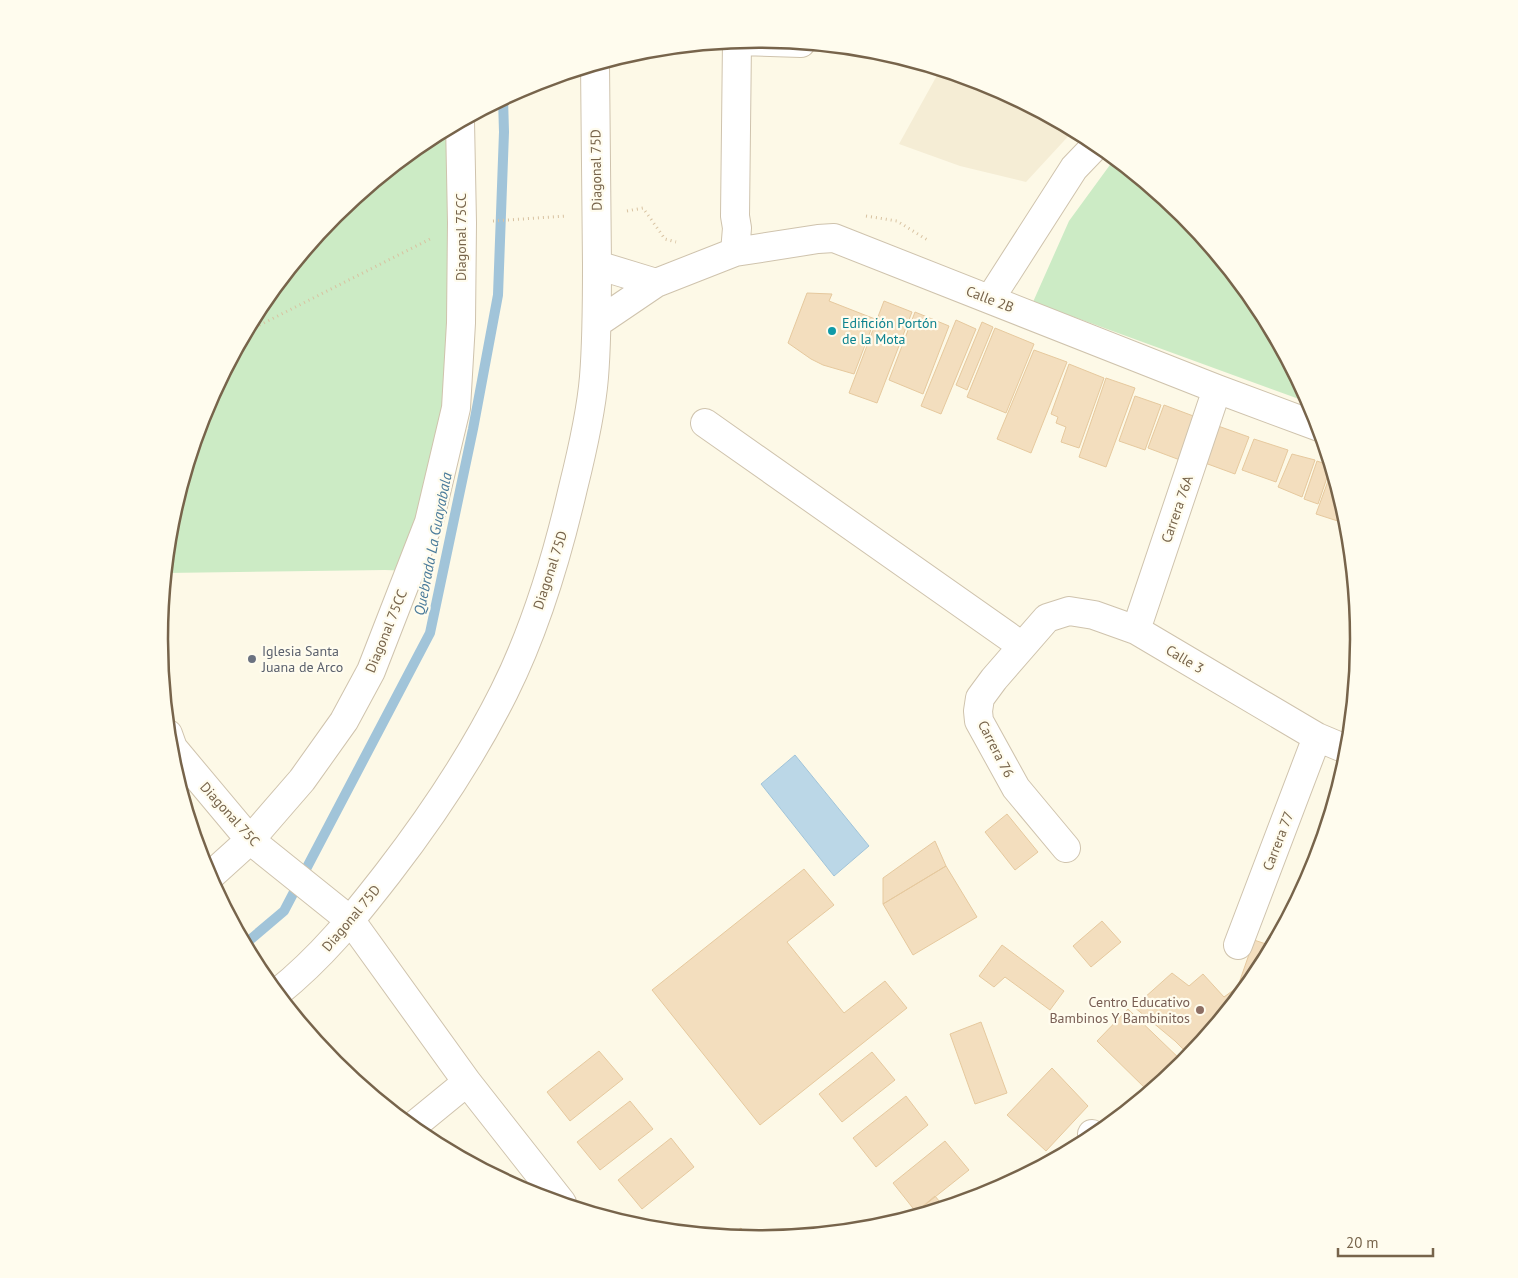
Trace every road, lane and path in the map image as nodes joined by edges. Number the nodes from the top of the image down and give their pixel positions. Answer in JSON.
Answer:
{"nodes":[{"id":1,"x":739,"y":49,"type":"edge"},
{"id":2,"x":595,"y":71,"type":"edge"},
{"id":3,"x":460,"y":129,"type":"edge"},
{"id":4,"x":1092,"y":150,"type":"edge"},
{"id":5,"x":568,"y":216,"type":"dead end"},
{"id":6,"x":491,"y":221,"type":"dead end"},
{"id":7,"x":462,"y":223,"type":"junction"},
{"id":8,"x":735,"y":252,"type":"junction"},
{"id":9,"x":597,"y":265,"type":"junction"},
{"id":10,"x":656,"y":283,"type":"junction"},
{"id":11,"x":990,"y":299,"type":"junction"},
{"id":12,"x":597,"y":323,"type":"junction"},
{"id":13,"x":257,"y":326,"type":"edge"},
{"id":14,"x":1218,"y":389,"type":"junction"},
{"id":15,"x":705,"y":423,"type":"dead end"},
{"id":16,"x":1309,"y":423,"type":"edge"},
{"id":17,"x":1136,"y":630,"type":"junction"},
{"id":18,"x":1022,"y":646,"type":"junction"},
{"id":19,"x":1317,"y":737,"type":"junction"},
{"id":20,"x":1340,"y":747,"type":"edge"},
{"id":21,"x":179,"y":754,"type":"edge"},
{"id":22,"x":250,"y":840,"type":"junction"},
{"id":23,"x":1066,"y":848,"type":"dead end"},
{"id":24,"x":216,"y":871,"type":"edge"},
{"id":25,"x":351,"y":921,"type":"junction"},
{"id":26,"x":1238,"y":945,"type":"dead end"},
{"id":27,"x":282,"y":989,"type":"edge"},
{"id":28,"x":467,"y":1082,"type":"junction"},
{"id":29,"x":418,"y":1122,"type":"edge"},
{"id":30,"x":553,"y":1193,"type":"edge"}],
"edges":[{"from":1,"to":8,"type":"street"},
{"from":2,"to":9,"type":"street","name":"Diagonal 75D"},
{"from":3,"to":7,"type":"street","name":"Diagonal 75CC"},
{"from":4,"to":11,"type":"street"},
{"from":5,"to":6,"type":"path"},
{"from":7,"to":13,"type":"path"},
{"from":7,"to":22,"type":"street","name":"Diagonal 75CC"},
{"from":8,"to":10,"type":"street","name":"Calle 2B"},
{"from":8,"to":11,"type":"street","name":"Calle 2B"},
{"from":9,"to":10,"type":"street"},
{"from":9,"to":12,"type":"street","name":"Diagonal 75D"},
{"from":10,"to":12,"type":"street","name":"Calle 2B"},
{"from":11,"to":14,"type":"street","name":"Calle 2B"},
{"from":12,"to":25,"type":"street","name":"Diagonal 75D"},
{"from":14,"to":16,"type":"street","name":"Calle 2B"},
{"from":14,"to":17,"type":"street","name":"Carrera 76A"},
{"from":15,"to":18,"type":"street"},
{"from":17,"to":18,"type":"street","name":"Calle 3"},
{"from":17,"to":19,"type":"street","name":"Calle 3"},
{"from":18,"to":23,"type":"street","name":"Carrera 76"},
{"from":19,"to":20,"type":"street","name":"Calle 3"},
{"from":19,"to":26,"type":"street","name":"Carrera 77"},
{"from":21,"to":22,"type":"street","name":"Diagonal 75C"},
{"from":22,"to":24,"type":"street"},
{"from":22,"to":25,"type":"street","name":"Diagonal 75C"},
{"from":25,"to":27,"type":"street","name":"Diagonal 75D"},
{"from":25,"to":28,"type":"street","name":"Diagonal 75C"},
{"from":28,"to":29,"type":"street"},
{"from":28,"to":30,"type":"street","name":"Diagonal 75C"}]}
